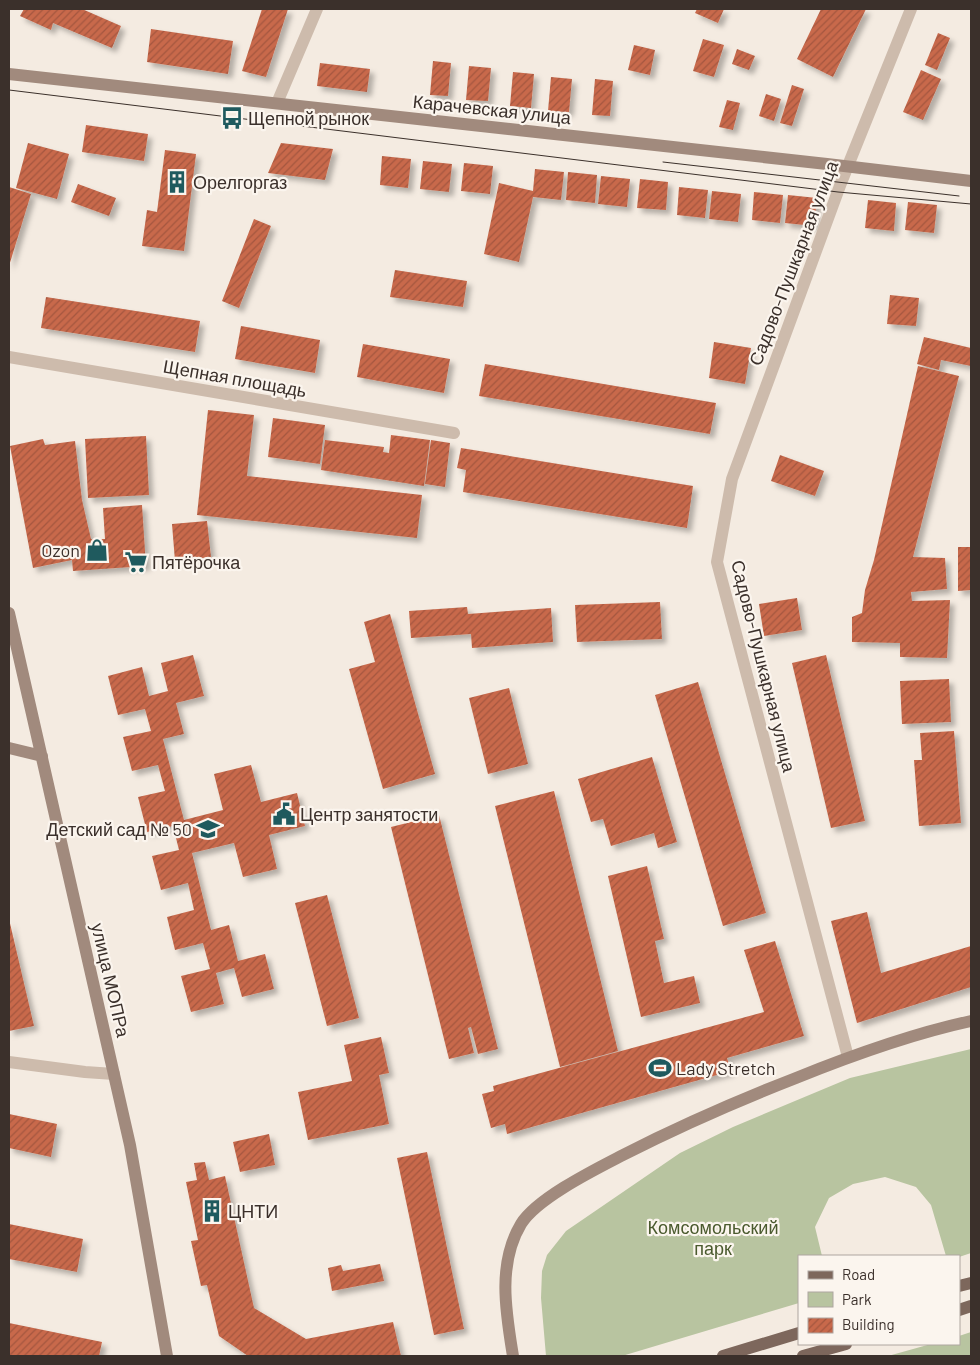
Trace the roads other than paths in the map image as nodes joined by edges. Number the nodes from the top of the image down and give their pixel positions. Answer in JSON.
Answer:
{"nodes":[{"id":1,"x":317,"y":9,"type":"edge"},
{"id":2,"x":911,"y":9,"type":"edge"},
{"id":3,"x":9,"y":74,"type":"edge"},
{"id":4,"x":277,"y":103,"type":"junction"},
{"id":5,"x":848,"y":167,"type":"junction"},
{"id":6,"x":971,"y":181,"type":"edge"},
{"id":7,"x":9,"y":357,"type":"edge"},
{"id":8,"x":454,"y":433,"type":"dead end"},
{"id":9,"x":9,"y":613,"type":"edge"},
{"id":10,"x":9,"y":748,"type":"edge"},
{"id":11,"x":42,"y":756,"type":"junction"},
{"id":12,"x":971,"y":1021,"type":"edge"},
{"id":13,"x":848,"y":1057,"type":"junction"},
{"id":14,"x":9,"y":1062,"type":"edge"},
{"id":15,"x":114,"y":1074,"type":"junction"},
{"id":16,"x":798,"y":1334,"type":"edge"},
{"id":17,"x":842,"y":1345,"type":"edge"},
{"id":18,"x":167,"y":1356,"type":"edge"},
{"id":19,"x":513,"y":1356,"type":"edge"},
{"id":20,"x":723,"y":1356,"type":"edge"},
{"id":21,"x":803,"y":1356,"type":"edge"}],
"edges":[{"from":1,"to":4,"type":"street"},
{"from":2,"to":5,"type":"street","name":"Садово-Пушкарная улица"},
{"from":3,"to":4,"type":"street","name":"Карачевская улица"},
{"from":4,"to":5,"type":"street","name":"Карачевская улица"},
{"from":5,"to":6,"type":"street","name":"Карачевская улица"},
{"from":5,"to":13,"type":"street","name":"Садово-Пушкарная улица"},
{"from":7,"to":8,"type":"street","name":"Щепная площадь"},
{"from":9,"to":11,"type":"street","name":"улица МОПРа"},
{"from":10,"to":11,"type":"street"},
{"from":11,"to":15,"type":"street","name":"улица МОПРа"},
{"from":12,"to":13,"type":"street"},
{"from":13,"to":19,"type":"street"},
{"from":14,"to":15,"type":"street"},
{"from":15,"to":18,"type":"street","name":"улица МОПРа"},
{"from":16,"to":20,"type":"main road"},
{"from":17,"to":21,"type":"main road"}]}
